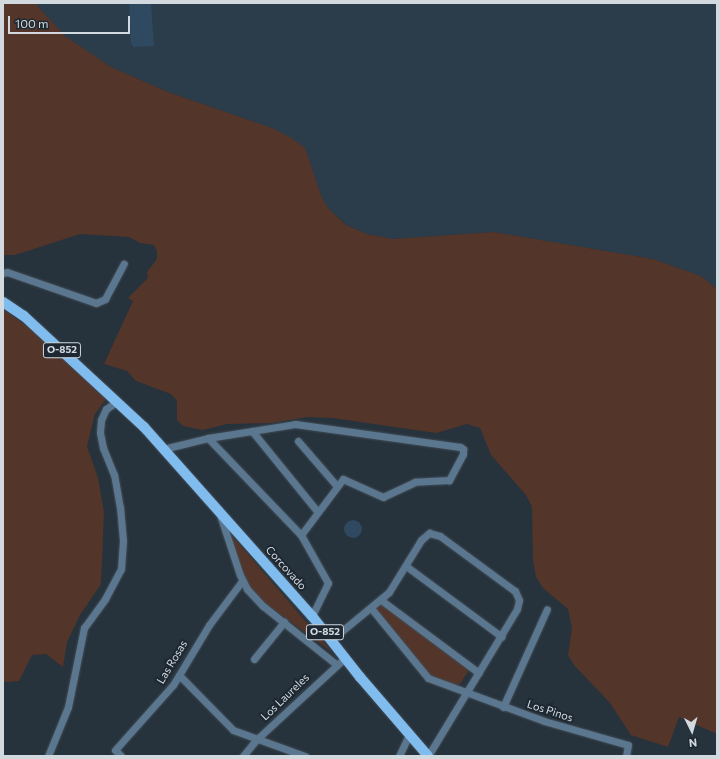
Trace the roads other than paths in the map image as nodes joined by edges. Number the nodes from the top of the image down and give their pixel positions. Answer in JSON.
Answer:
{"nodes":[{"id":1,"x":124,"y":264,"type":"dead end"},
{"id":2,"x":3,"y":274,"type":"edge"},
{"id":3,"x":3,"y":302,"type":"edge"},
{"id":4,"x":118,"y":401,"type":"junction"},
{"id":5,"x":252,"y":431,"type":"junction"},
{"id":6,"x":208,"y":438,"type":"junction"},
{"id":7,"x":298,"y":441,"type":"dead end"},
{"id":8,"x":163,"y":449,"type":"junction"},
{"id":9,"x":336,"y":485,"type":"junction"},
{"id":10,"x":219,"y":510,"type":"junction"},
{"id":11,"x":317,"y":511,"type":"junction"},
{"id":12,"x":301,"y":535,"type":"junction"},
{"id":13,"x":406,"y":566,"type":"junction"},
{"id":14,"x":242,"y":581,"type":"junction"},
{"id":15,"x":381,"y":600,"type":"junction"},
{"id":16,"x":370,"y":608,"type":"junction"},
{"id":17,"x":547,"y":609,"type":"dead end"},
{"id":18,"x":312,"y":616,"type":"junction"},
{"id":19,"x":284,"y":622,"type":"junction"},
{"id":20,"x":502,"y":637,"type":"junction"},
{"id":21,"x":331,"y":640,"type":"junction"},
{"id":22,"x":345,"y":658,"type":"junction"},
{"id":23,"x":254,"y":659,"type":"dead end"},
{"id":24,"x":336,"y":664,"type":"junction"},
{"id":25,"x":479,"y":673,"type":"junction"},
{"id":26,"x":179,"y":675,"type":"junction"},
{"id":27,"x":468,"y":693,"type":"junction"},
{"id":28,"x":503,"y":707,"type":"junction"},
{"id":29,"x":409,"y":735,"type":"junction"},
{"id":30,"x":256,"y":740,"type":"junction"},
{"id":31,"x":48,"y":756,"type":"edge"},
{"id":32,"x":121,"y":756,"type":"edge"},
{"id":33,"x":243,"y":756,"type":"edge"},
{"id":34,"x":305,"y":756,"type":"edge"},
{"id":35,"x":399,"y":756,"type":"edge"},
{"id":36,"x":428,"y":756,"type":"edge"},
{"id":37,"x":626,"y":756,"type":"edge"}],
"edges":[{"from":1,"to":2,"type":"street"},
{"from":3,"to":4,"type":"main road","number":"O-852"},
{"from":4,"to":8,"type":"main road","name":"Corcovado","number":"O-852"},
{"from":4,"to":31,"type":"street"},
{"from":5,"to":6,"type":"street"},
{"from":5,"to":9,"type":"street"},
{"from":5,"to":11,"type":"street"},
{"from":6,"to":8,"type":"street"},
{"from":6,"to":12,"type":"street"},
{"from":7,"to":9,"type":"street"},
{"from":8,"to":10,"type":"main road","name":"Corcovado","number":"O-852"},
{"from":9,"to":11,"type":"street"},
{"from":10,"to":14,"type":"street"},
{"from":10,"to":18,"type":"main road","name":"Corcovado","number":"O-852"},
{"from":11,"to":12,"type":"street"},
{"from":12,"to":18,"type":"street"},
{"from":13,"to":15,"type":"street"},
{"from":13,"to":20,"type":"street"},
{"from":13,"to":20,"type":"street"},
{"from":14,"to":19,"type":"street"},
{"from":14,"to":26,"type":"street","name":"Las Rosas"},
{"from":15,"to":16,"type":"street"},
{"from":15,"to":25,"type":"street"},
{"from":16,"to":21,"type":"street"},
{"from":16,"to":27,"type":"street","name":"Los Pinos"},
{"from":17,"to":28,"type":"street"},
{"from":18,"to":21,"type":"main road","name":"Corcovado","number":"O-852"},
{"from":19,"to":23,"type":"street"},
{"from":19,"to":24,"type":"street"},
{"from":20,"to":25,"type":"street"},
{"from":21,"to":22,"type":"main road","name":"Corcovado","number":"O-852"},
{"from":22,"to":24,"type":"street","name":"Los Laureles"},
{"from":22,"to":29,"type":"main road","name":"Corcovado","number":"O-852"},
{"from":24,"to":30,"type":"street","name":"Los Laureles"},
{"from":25,"to":27,"type":"street"},
{"from":26,"to":30,"type":"street"},
{"from":26,"to":32,"type":"street","name":"Las Rosas"},
{"from":27,"to":28,"type":"street","name":"Los Pinos"},
{"from":27,"to":36,"type":"street"},
{"from":28,"to":37,"type":"street","name":"Los Pinos"},
{"from":29,"to":35,"type":"street"},
{"from":29,"to":36,"type":"main road","name":"Corcovado","number":"O-852"},
{"from":30,"to":33,"type":"street","name":"Los Laureles"},
{"from":30,"to":34,"type":"street"}]}
